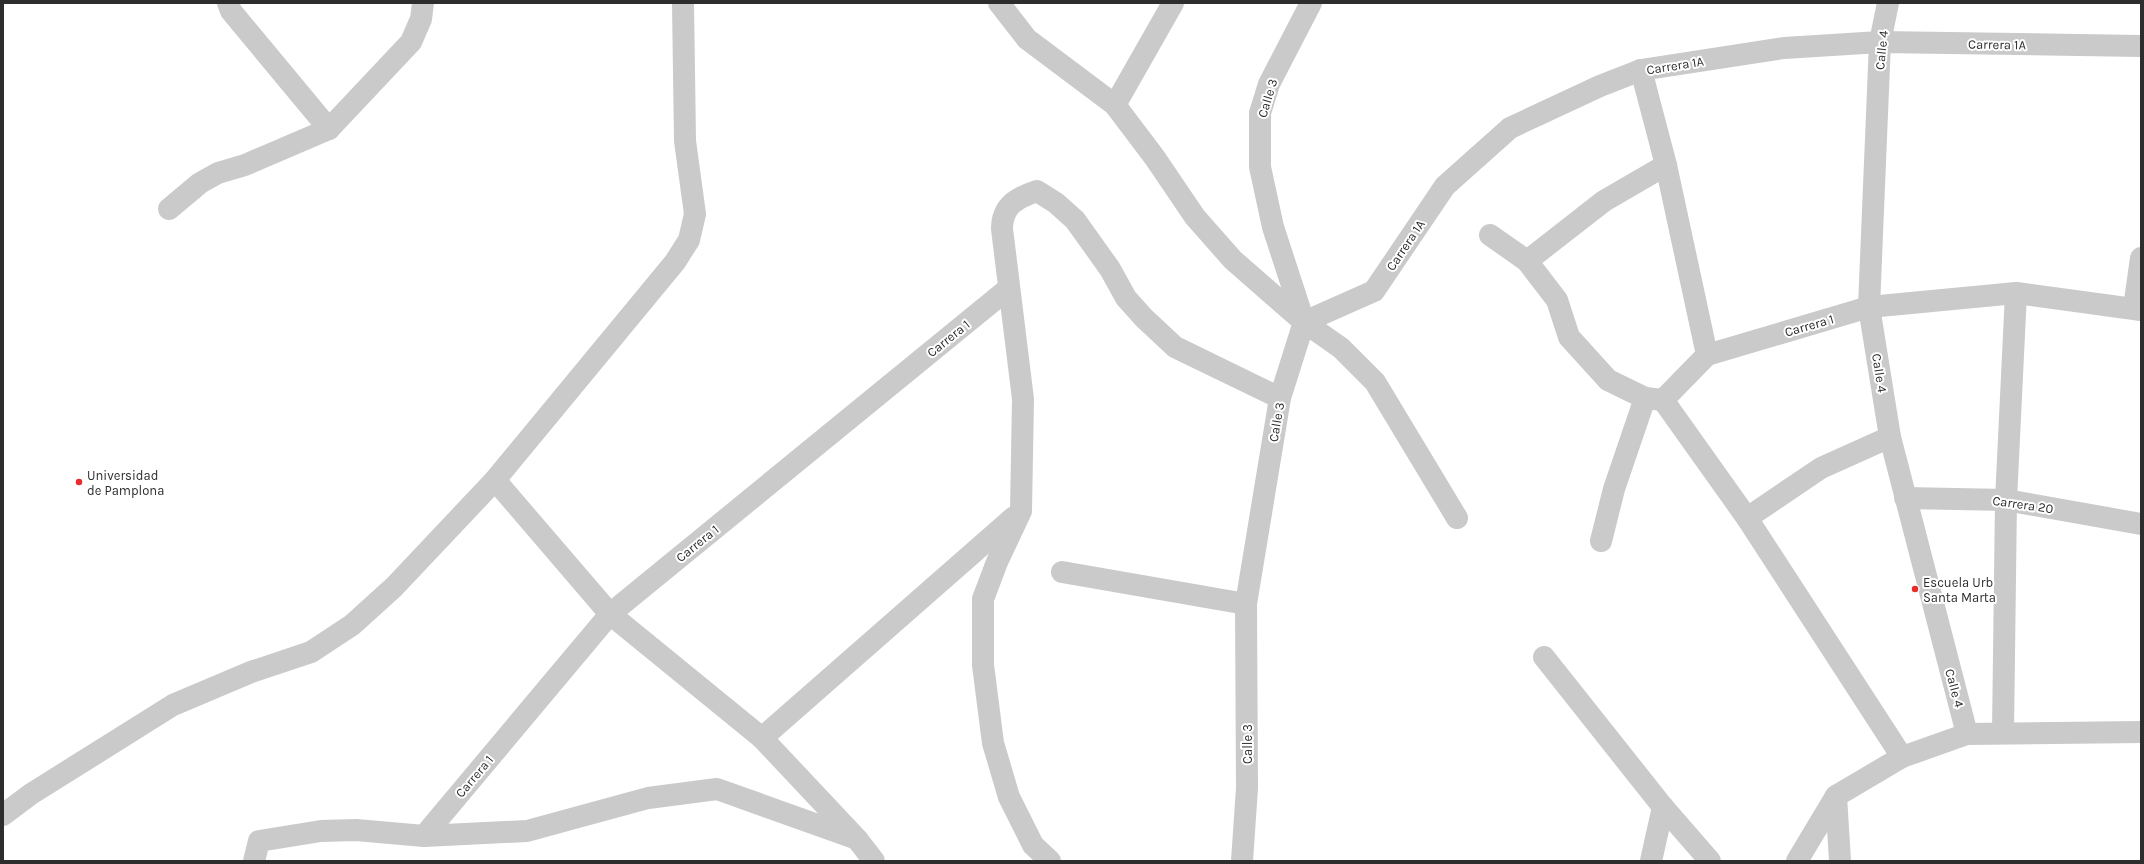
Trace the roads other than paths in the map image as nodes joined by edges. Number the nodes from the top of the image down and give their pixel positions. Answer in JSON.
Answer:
{"nodes":[{"id":1,"x":228,"y":3,"type":"edge"},
{"id":2,"x":423,"y":3,"type":"edge"},
{"id":3,"x":683,"y":3,"type":"edge"},
{"id":4,"x":999,"y":3,"type":"edge"},
{"id":5,"x":1173,"y":3,"type":"edge"},
{"id":6,"x":1311,"y":3,"type":"edge"},
{"id":7,"x":1888,"y":3,"type":"edge"},
{"id":8,"x":1880,"y":42,"type":"junction"},
{"id":9,"x":2141,"y":46,"type":"edge"},
{"id":10,"x":1641,"y":70,"type":"junction"},
{"id":11,"x":1115,"y":105,"type":"junction"},
{"id":12,"x":328,"y":129,"type":"junction"},
{"id":13,"x":1666,"y":165,"type":"junction"},
{"id":14,"x":169,"y":209,"type":"dead end"},
{"id":15,"x":1490,"y":236,"type":"dead end"},
{"id":16,"x":2141,"y":258,"type":"edge"},
{"id":17,"x":1526,"y":261,"type":"junction"},
{"id":18,"x":1009,"y":288,"type":"junction"},
{"id":19,"x":2016,"y":293,"type":"junction"},
{"id":20,"x":1869,"y":307,"type":"junction"},
{"id":21,"x":2137,"y":309,"type":"edge"},
{"id":22,"x":1304,"y":322,"type":"junction"},
{"id":23,"x":1707,"y":355,"type":"junction"},
{"id":24,"x":1280,"y":398,"type":"junction"},
{"id":25,"x":1654,"y":399,"type":"junction"},
{"id":26,"x":1890,"y":437,"type":"junction"},
{"id":27,"x":495,"y":480,"type":"junction"},
{"id":28,"x":1905,"y":498,"type":"junction"},
{"id":29,"x":2006,"y":500,"type":"junction"},
{"id":30,"x":1021,"y":511,"type":"junction"},
{"id":31,"x":1457,"y":518,"type":"dead end"},
{"id":32,"x":1747,"y":518,"type":"junction"},
{"id":33,"x":2141,"y":524,"type":"edge"},
{"id":34,"x":1601,"y":541,"type":"dead end"},
{"id":35,"x":1062,"y":572,"type":"dead end"},
{"id":36,"x":1246,"y":604,"type":"junction"},
{"id":37,"x":610,"y":614,"type":"junction"},
{"id":38,"x":1544,"y":657,"type":"dead end"},
{"id":39,"x":2141,"y":732,"type":"edge"},
{"id":40,"x":2003,"y":733,"type":"junction"},
{"id":41,"x":1967,"y":734,"type":"junction"},
{"id":42,"x":762,"y":738,"type":"junction"},
{"id":43,"x":1902,"y":757,"type":"junction"},
{"id":44,"x":1836,"y":796,"type":"junction"},
{"id":45,"x":1663,"y":806,"type":"junction"},
{"id":46,"x":3,"y":815,"type":"edge"},
{"id":47,"x":424,"y":836,"type":"junction"},
{"id":48,"x":857,"y":839,"type":"junction"},
{"id":49,"x":254,"y":861,"type":"edge"},
{"id":50,"x":874,"y":861,"type":"edge"},
{"id":51,"x":1050,"y":861,"type":"edge"},
{"id":52,"x":1242,"y":861,"type":"edge"},
{"id":53,"x":1651,"y":861,"type":"edge"},
{"id":54,"x":1710,"y":861,"type":"edge"},
{"id":55,"x":1797,"y":861,"type":"edge"},
{"id":56,"x":1840,"y":861,"type":"edge"}],
"edges":[{"from":1,"to":12,"type":"street"},
{"from":2,"to":12,"type":"street"},
{"from":3,"to":27,"type":"street"},
{"from":4,"to":11,"type":"street"},
{"from":5,"to":11,"type":"street"},
{"from":6,"to":22,"type":"street","name":"Calle 3"},
{"from":7,"to":8,"type":"street","name":"Calle 4"},
{"from":8,"to":9,"type":"street","name":"Carrera 1A"},
{"from":8,"to":10,"type":"street","name":"Carrera 1A"},
{"from":8,"to":20,"type":"street","name":"Calle 4"},
{"from":10,"to":13,"type":"street"},
{"from":10,"to":22,"type":"street","name":"Carrera 1A"},
{"from":11,"to":22,"type":"street"},
{"from":12,"to":14,"type":"street"},
{"from":13,"to":17,"type":"street"},
{"from":13,"to":23,"type":"street"},
{"from":15,"to":17,"type":"street"},
{"from":16,"to":21,"type":"street"},
{"from":17,"to":25,"type":"street"},
{"from":18,"to":24,"type":"street"},
{"from":18,"to":30,"type":"street"},
{"from":18,"to":37,"type":"street","name":"Carrera 1"},
{"from":19,"to":20,"type":"street","name":"Carrera 1"},
{"from":19,"to":21,"type":"street","name":"Carrera 1"},
{"from":19,"to":29,"type":"street"},
{"from":20,"to":23,"type":"street","name":"Carrera 1"},
{"from":20,"to":26,"type":"street","name":"Calle 4"},
{"from":22,"to":24,"type":"street","name":"Calle 3"},
{"from":22,"to":31,"type":"street"},
{"from":23,"to":25,"type":"street","name":"Carrera 1"},
{"from":24,"to":36,"type":"street","name":"Calle 3"},
{"from":25,"to":32,"type":"street"},
{"from":25,"to":34,"type":"street","name":"Carrera 1"},
{"from":26,"to":28,"type":"street","name":"Calle 4"},
{"from":26,"to":32,"type":"street"},
{"from":27,"to":37,"type":"street"},
{"from":27,"to":46,"type":"street"},
{"from":28,"to":29,"type":"street","name":"Carrera 20"},
{"from":28,"to":41,"type":"street","name":"Calle 4"},
{"from":29,"to":33,"type":"street","name":"Carrera 20"},
{"from":29,"to":40,"type":"street"},
{"from":30,"to":42,"type":"street"},
{"from":30,"to":51,"type":"street"},
{"from":32,"to":43,"type":"street"},
{"from":35,"to":36,"type":"street"},
{"from":36,"to":52,"type":"street","name":"Calle 3"},
{"from":37,"to":42,"type":"street"},
{"from":37,"to":47,"type":"street","name":"Carrera 1"},
{"from":38,"to":45,"type":"street"},
{"from":39,"to":40,"type":"street"},
{"from":40,"to":41,"type":"street"},
{"from":41,"to":43,"type":"street"},
{"from":42,"to":48,"type":"street"},
{"from":43,"to":44,"type":"street"},
{"from":44,"to":55,"type":"street"},
{"from":44,"to":56,"type":"street"},
{"from":45,"to":53,"type":"street"},
{"from":45,"to":54,"type":"street"},
{"from":47,"to":48,"type":"street"},
{"from":47,"to":49,"type":"street"},
{"from":48,"to":50,"type":"street"}]}
